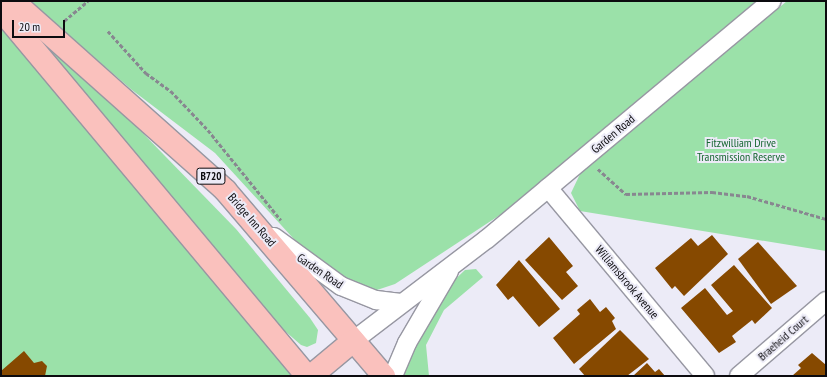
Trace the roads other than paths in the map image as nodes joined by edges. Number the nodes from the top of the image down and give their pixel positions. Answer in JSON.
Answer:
{"nodes":[{"id":1,"x":13,"y":1,"type":"edge"},
{"id":2,"x":772,"y":1,"type":"edge"},
{"id":3,"x":1,"y":10,"type":"edge"},
{"id":4,"x":548,"y":188,"type":"junction"},
{"id":5,"x":250,"y":217,"type":"junction"},
{"id":6,"x":453,"y":265,"type":"junction"},
{"id":7,"x":826,"y":300,"type":"edge"},
{"id":8,"x":399,"y":303,"type":"junction"},
{"id":9,"x":353,"y":341,"type":"junction"},
{"id":10,"x":307,"y":376,"type":"edge"},
{"id":11,"x":311,"y":376,"type":"edge"},
{"id":12,"x":384,"y":376,"type":"edge"},
{"id":13,"x":393,"y":376,"type":"edge"},
{"id":14,"x":705,"y":376,"type":"edge"},
{"id":15,"x":739,"y":376,"type":"edge"}],
"edges":[{"from":1,"to":5,"type":"main road","name":"Bridge Inn Road","number":"B720"},
{"from":2,"to":4,"type":"street","name":"Garden Road"},
{"from":3,"to":10,"type":"main road"},
{"from":4,"to":6,"type":"street","name":"Garden Road"},
{"from":4,"to":14,"type":"street","name":"Williamsbrook Avenue"},
{"from":5,"to":8,"type":"street","name":"Garden Road"},
{"from":5,"to":9,"type":"main road","name":"Bridge Inn Road","number":"B720"},
{"from":6,"to":8,"type":"street","name":"Garden Road"},
{"from":6,"to":13,"type":"street","name":"Garden Road"},
{"from":7,"to":15,"type":"street","name":"Braeheid Court"},
{"from":8,"to":9,"type":"street","name":"Garden Road"},
{"from":9,"to":11,"type":"main road","name":"Garden Road"},
{"from":9,"to":12,"type":"main road","name":"Bridge Inn Road","number":"B720"}]}
